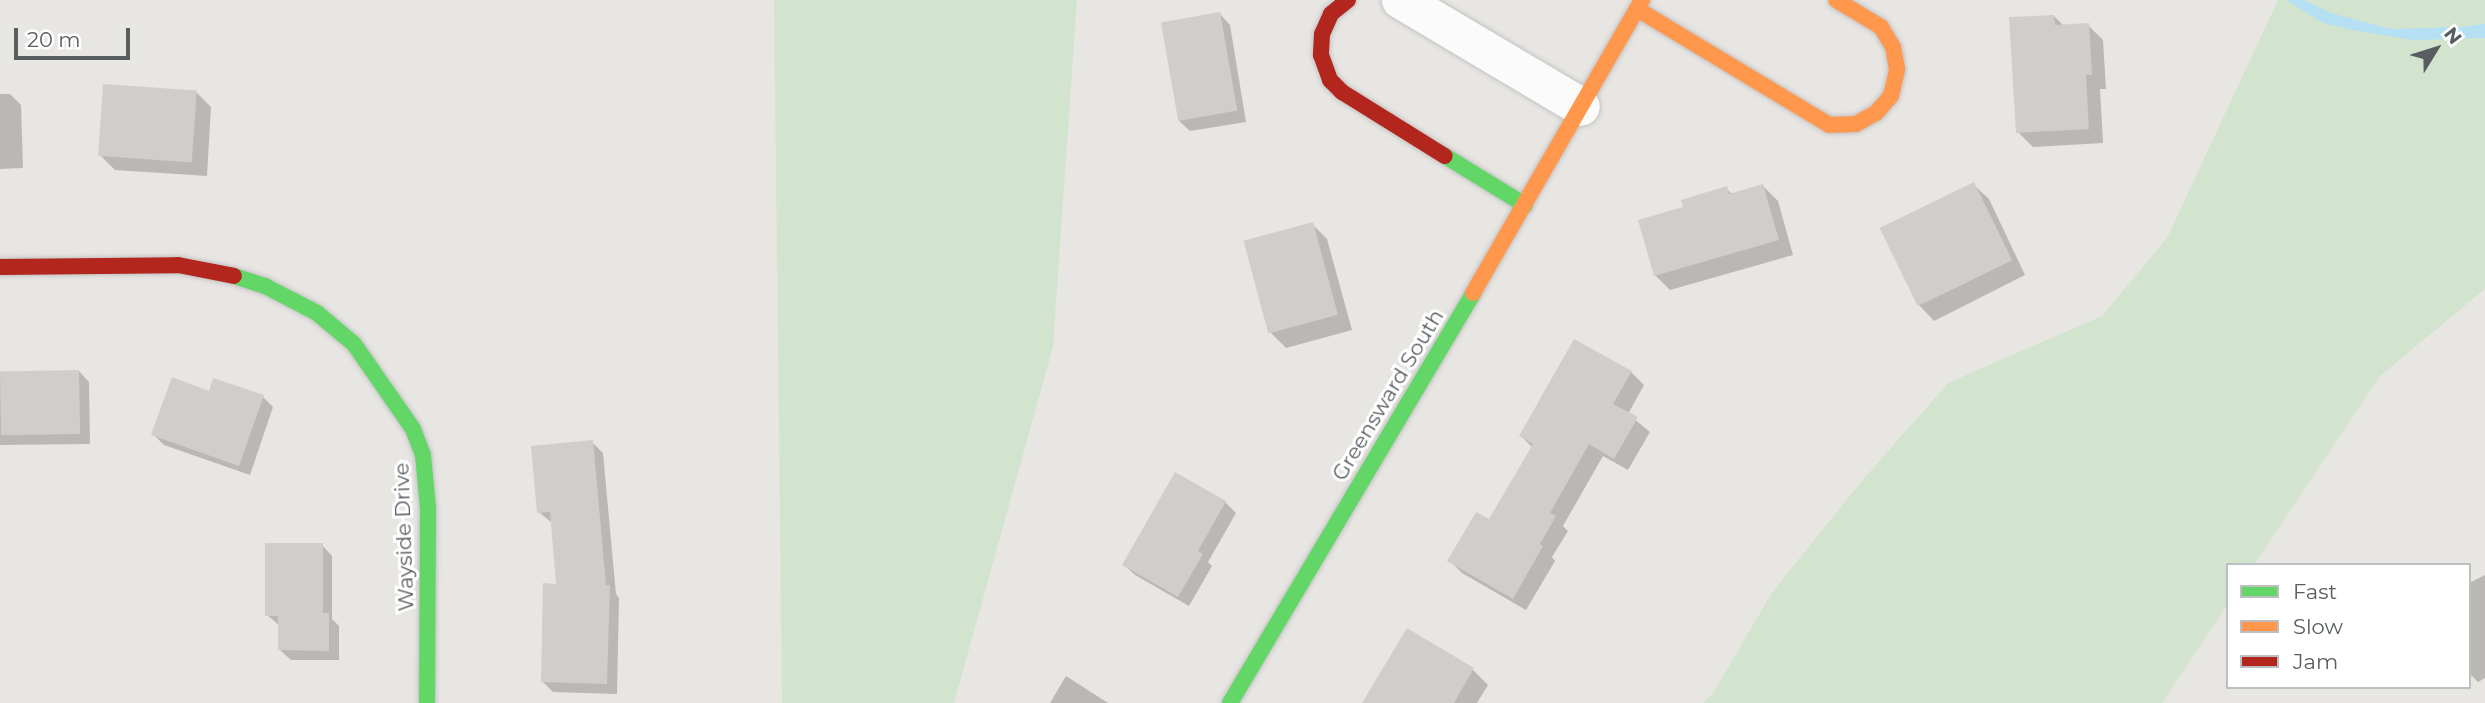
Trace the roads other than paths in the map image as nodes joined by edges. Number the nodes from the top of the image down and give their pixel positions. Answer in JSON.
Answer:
{"nodes":[{"id":1,"x":1348,"y":0,"type":"edge"},
{"id":2,"x":1401,"y":0,"type":"edge"},
{"id":3,"x":1836,"y":0,"type":"edge"},
{"id":4,"x":1639,"y":5,"type":"edge"},
{"id":5,"x":1581,"y":107,"type":"junction"},
{"id":6,"x":1525,"y":205,"type":"junction"},
{"id":7,"x":0,"y":267,"type":"edge"},
{"id":8,"x":427,"y":703,"type":"edge"},
{"id":9,"x":1230,"y":703,"type":"edge"}],
"edges":[{"from":1,"to":6,"type":"street"},
{"from":2,"to":5,"type":"street"},
{"from":3,"to":4,"type":"street"},
{"from":4,"to":5,"type":"street","name":"Greensward South"},
{"from":5,"to":6,"type":"street","name":"Greensward South"},
{"from":6,"to":9,"type":"street","name":"Greensward South"},
{"from":7,"to":8,"type":"street","name":"Wayside Drive"}]}
